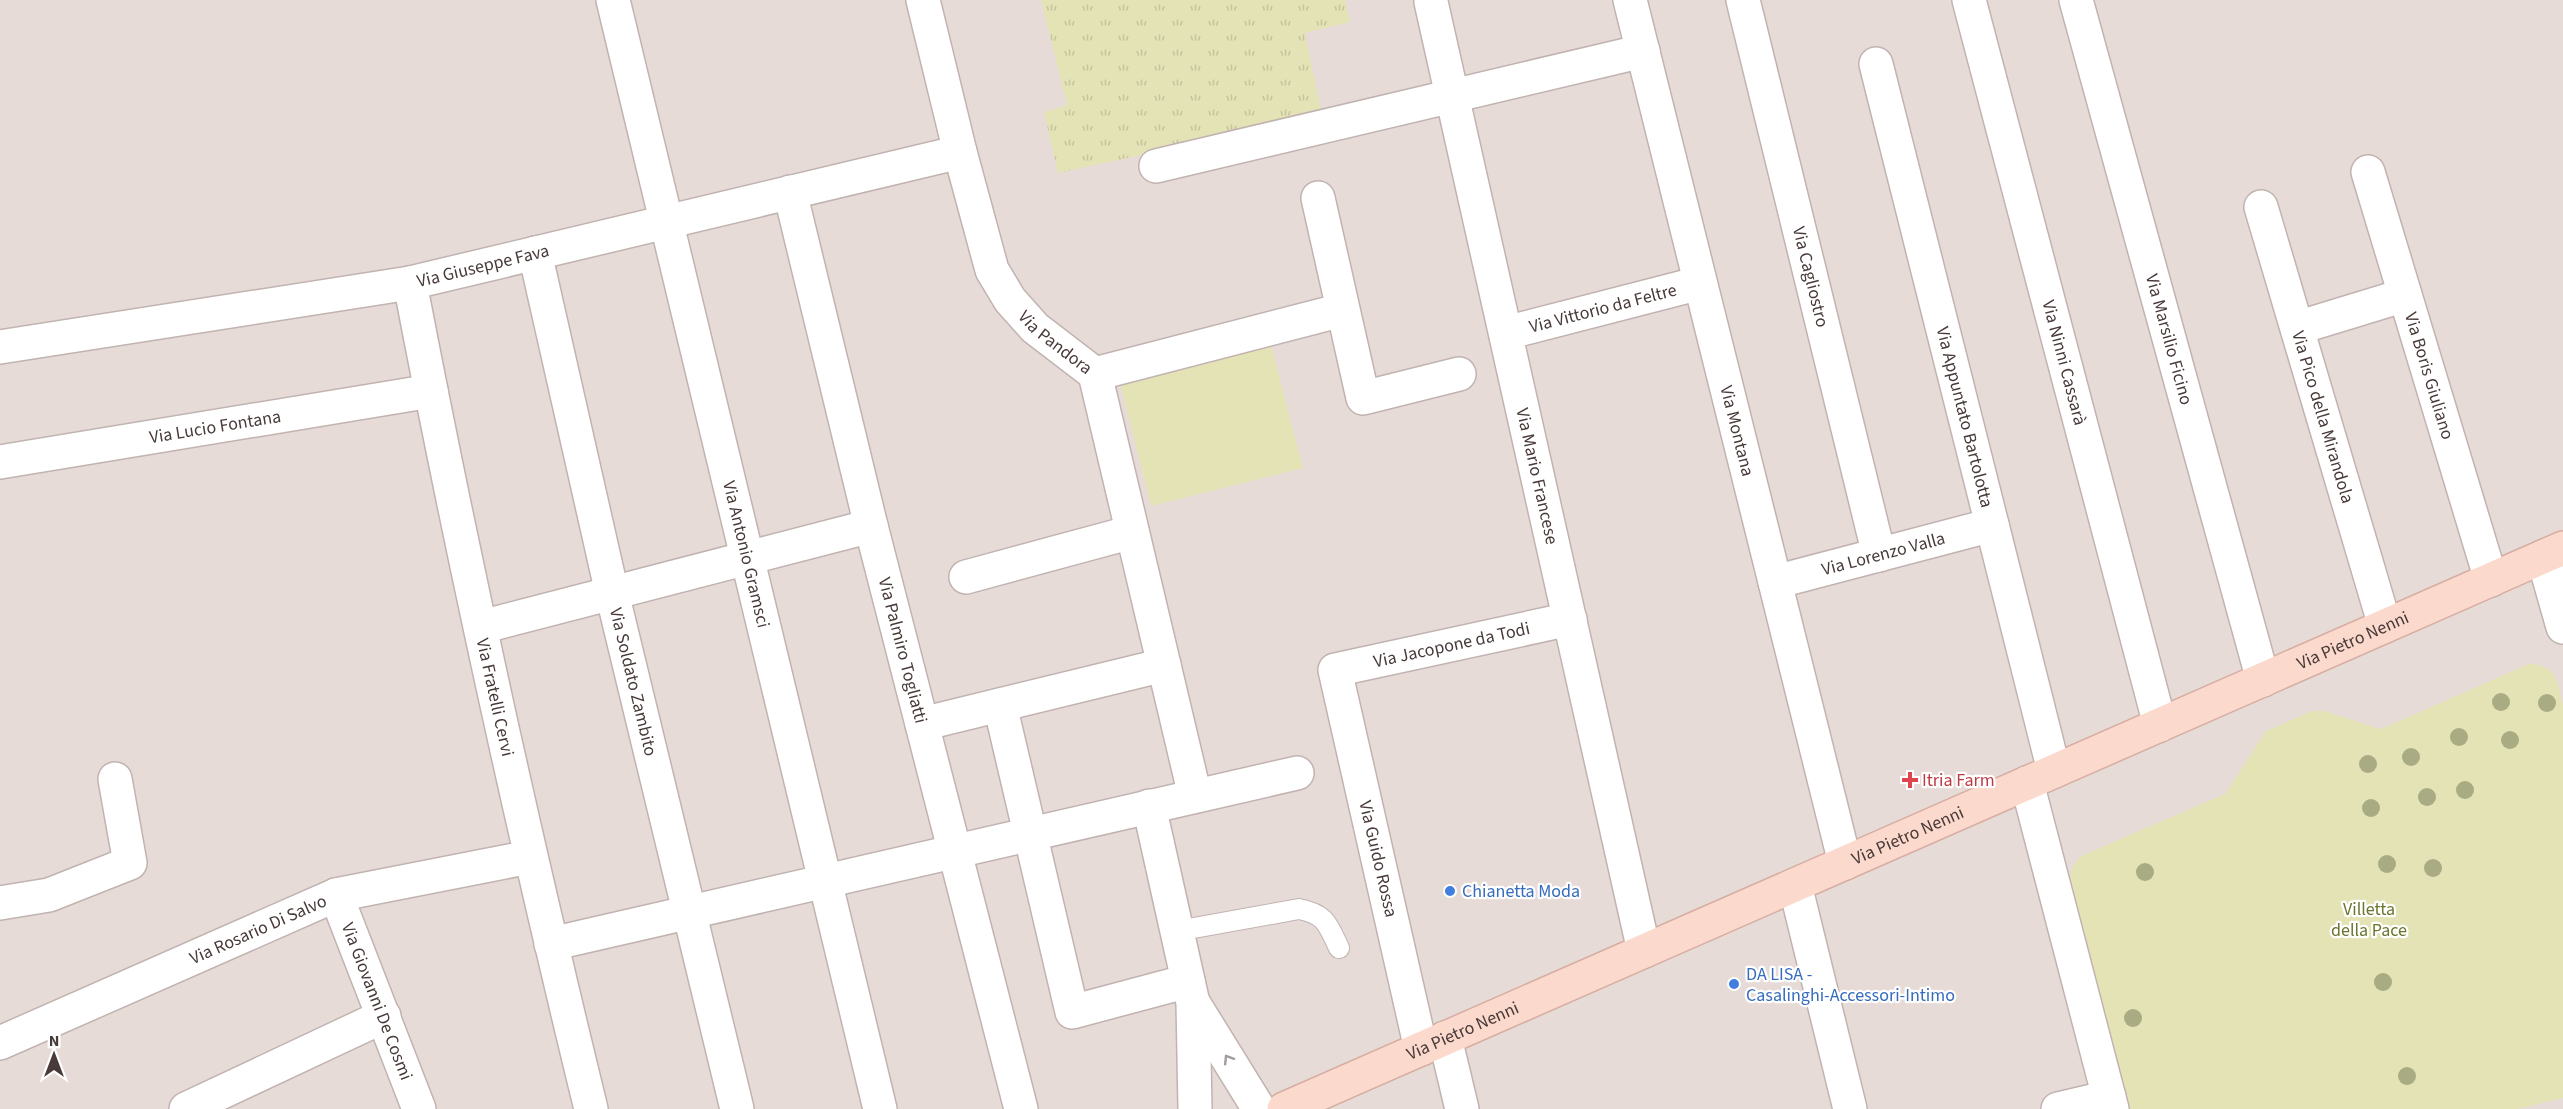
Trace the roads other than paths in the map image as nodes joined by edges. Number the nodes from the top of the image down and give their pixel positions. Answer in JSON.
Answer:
{"nodes":[{"id":1,"x":613,"y":0,"type":"edge"},
{"id":2,"x":923,"y":0,"type":"edge"},
{"id":3,"x":1630,"y":0,"type":"edge"},
{"id":4,"x":1743,"y":0,"type":"edge"},
{"id":5,"x":1970,"y":0,"type":"edge"},
{"id":6,"x":2076,"y":0,"type":"edge"},
{"id":7,"x":1431,"y":2,"type":"dead end"},
{"id":8,"x":1643,"y":51,"type":"junction"},
{"id":9,"x":1876,"y":63,"type":"dead end"},
{"id":10,"x":1453,"y":96,"type":"junction"},
{"id":11,"x":960,"y":152,"type":"junction"},
{"id":12,"x":1156,"y":166,"type":"dead end"},
{"id":13,"x":2368,"y":172,"type":"dead end"},
{"id":14,"x":789,"y":192,"type":"junction"},
{"id":15,"x":1318,"y":198,"type":"dead end"},
{"id":16,"x":2261,"y":207,"type":"dead end"},
{"id":17,"x":666,"y":221,"type":"junction"},
{"id":18,"x":535,"y":253,"type":"junction"},
{"id":19,"x":410,"y":283,"type":"junction"},
{"id":20,"x":1700,"y":283,"type":"junction"},
{"id":21,"x":2405,"y":295,"type":"junction"},
{"id":22,"x":1342,"y":310,"type":"junction"},
{"id":23,"x":2297,"y":328,"type":"junction"},
{"id":24,"x":1506,"y":333,"type":"junction"},
{"id":25,"x":0,"y":347,"type":"edge"},
{"id":26,"x":1095,"y":374,"type":"junction"},
{"id":27,"x":1459,"y":374,"type":"dead end"},
{"id":28,"x":431,"y":391,"type":"junction"},
{"id":29,"x":0,"y":462,"type":"edge"},
{"id":30,"x":1992,"y":525,"type":"junction"},
{"id":31,"x":871,"y":526,"type":"junction"},
{"id":32,"x":1132,"y":532,"type":"junction"},
{"id":33,"x":2553,"y":553,"type":"edge"},
{"id":34,"x":1879,"y":555,"type":"junction"},
{"id":35,"x":747,"y":558,"type":"junction"},
{"id":36,"x":966,"y":577,"type":"dead end"},
{"id":37,"x":2491,"y":580,"type":"junction"},
{"id":38,"x":1774,"y":582,"type":"junction"},
{"id":39,"x":612,"y":594,"type":"junction"},
{"id":40,"x":1570,"y":619,"type":"junction"},
{"id":41,"x":2385,"y":626,"type":"junction"},
{"id":42,"x":481,"y":627,"type":"junction"},
{"id":43,"x":2563,"y":627,"type":"edge"},
{"id":44,"x":1164,"y":665,"type":"junction"},
{"id":45,"x":1335,"y":670,"type":"joint"},
{"id":46,"x":2263,"y":680,"type":"junction"},
{"id":47,"x":1000,"y":705,"type":"junction"},
{"id":48,"x":922,"y":724,"type":"junction"},
{"id":49,"x":2160,"y":725,"type":"junction"},
{"id":50,"x":1297,"y":773,"type":"dead end"},
{"id":51,"x":2040,"y":777,"type":"junction"},
{"id":52,"x":115,"y":779,"type":"dead end"},
{"id":53,"x":1195,"y":796,"type":"junction"},
{"id":54,"x":1149,"y":806,"type":"junction"},
{"id":55,"x":1030,"y":834,"type":"junction"},
{"id":56,"x":955,"y":851,"type":"junction"},
{"id":57,"x":530,"y":856,"type":"junction"},
{"id":58,"x":1845,"y":863,"type":"junction"},
{"id":59,"x":825,"y":881,"type":"junction"},
{"id":60,"x":1795,"y":885,"type":"junction"},
{"id":61,"x":336,"y":895,"type":"junction"},
{"id":62,"x":0,"y":903,"type":"edge"},
{"id":63,"x":689,"y":912,"type":"junction"},
{"id":64,"x":1177,"y":931,"type":"junction"},
{"id":65,"x":551,"y":944,"type":"junction"},
{"id":66,"x":1339,"y":948,"type":"dead end"},
{"id":67,"x":1644,"y":951,"type":"junction"},
{"id":68,"x":1190,"y":992,"type":"junction"},
{"id":69,"x":384,"y":1016,"type":"junction"},
{"id":70,"x":0,"y":1043,"type":"edge"},
{"id":71,"x":1433,"y":1043,"type":"junction"},
{"id":72,"x":2110,"y":1103,"type":"edge"},
{"id":73,"x":186,"y":1109,"type":"edge"},
{"id":74,"x":419,"y":1109,"type":"edge"},
{"id":75,"x":591,"y":1109,"type":"edge"},
{"id":76,"x":737,"y":1109,"type":"edge"},
{"id":77,"x":880,"y":1109,"type":"edge"},
{"id":78,"x":1021,"y":1109,"type":"edge"},
{"id":79,"x":1195,"y":1109,"type":"edge"},
{"id":80,"x":1259,"y":1109,"type":"edge"},
{"id":81,"x":1284,"y":1109,"type":"edge"},
{"id":82,"x":1462,"y":1109,"type":"edge"},
{"id":83,"x":1850,"y":1109,"type":"edge"},
{"id":84,"x":2058,"y":1109,"type":"edge"}],
"edges":[{"from":1,"to":17,"type":"street","name":"Via Antonio Gramsci"},
{"from":2,"to":11,"type":"street","name":"Via Pandora"},
{"from":3,"to":8,"type":"street","name":"Via Montana"},
{"from":4,"to":34,"type":"street","name":"Via Cagliostro"},
{"from":5,"to":49,"type":"street","name":"Via Ninni Cassarà"},
{"from":6,"to":46,"type":"street","name":"Via Marsilio Ficino"},
{"from":7,"to":10,"type":"street","name":"Via Mario Francese"},
{"from":8,"to":10,"type":"street"},
{"from":8,"to":20,"type":"street","name":"Via Montana"},
{"from":9,"to":30,"type":"street","name":"Via Appuntato Bartolotta"},
{"from":10,"to":12,"type":"street"},
{"from":10,"to":24,"type":"street","name":"Via Mario Francese"},
{"from":11,"to":14,"type":"street","name":"Via Giuseppe Fava"},
{"from":11,"to":26,"type":"street","name":"Via Pandora"},
{"from":13,"to":21,"type":"street","name":"Via Boris Giuliano"},
{"from":14,"to":17,"type":"street","name":"Via Giuseppe Fava"},
{"from":14,"to":31,"type":"street","name":"Via Palmiro Togliatti"},
{"from":15,"to":22,"type":"street"},
{"from":16,"to":23,"type":"street","name":"Via Pico della Mirandola"},
{"from":17,"to":18,"type":"street","name":"Via Giuseppe Fava"},
{"from":17,"to":35,"type":"street","name":"Via Antonio Gramsci"},
{"from":18,"to":19,"type":"street","name":"Via Giuseppe Fava"},
{"from":18,"to":39,"type":"street","name":"Via Soldato Zambito"},
{"from":19,"to":25,"type":"street","name":"Via Giuseppe Fava"},
{"from":19,"to":28,"type":"street","name":"Via Fratelli Cervi"},
{"from":20,"to":24,"type":"street","name":"Via Vittorio da Feltre"},
{"from":20,"to":38,"type":"street","name":"Via Montana"},
{"from":21,"to":23,"type":"street"},
{"from":21,"to":37,"type":"street","name":"Via Boris Giuliano"},
{"from":22,"to":26,"type":"street"},
{"from":22,"to":27,"type":"street"},
{"from":23,"to":41,"type":"street","name":"Via Pico della Mirandola"},
{"from":24,"to":40,"type":"street","name":"Via Mario Francese"},
{"from":26,"to":32,"type":"street","name":"Via Pandora"},
{"from":28,"to":29,"type":"street","name":"Via Lucio Fontana"},
{"from":28,"to":42,"type":"street","name":"Via Fratelli Cervi"},
{"from":30,"to":34,"type":"street","name":"Via Lorenzo Valla"},
{"from":30,"to":51,"type":"street","name":"Via Appuntato Bartolotta"},
{"from":31,"to":35,"type":"street"},
{"from":31,"to":48,"type":"street","name":"Via Palmiro Togliatti"},
{"from":32,"to":36,"type":"street"},
{"from":32,"to":44,"type":"street","name":"Via Pandora"},
{"from":33,"to":37,"type":"main road","name":"Via Pietro Nenni"},
{"from":33,"to":43,"type":"street"},
{"from":34,"to":38,"type":"street","name":"Via Lorenzo Valla"},
{"from":35,"to":39,"type":"street"},
{"from":35,"to":59,"type":"street","name":"Via Antonio Gramsci"},
{"from":37,"to":41,"type":"main road","name":"Via Pietro Nenni"},
{"from":38,"to":58,"type":"street","name":"Via Montana"},
{"from":39,"to":42,"type":"street"},
{"from":39,"to":63,"type":"street","name":"Via Soldato Zambito"},
{"from":40,"to":45,"type":"street","name":"Via Jacopone da Todi"},
{"from":40,"to":67,"type":"street","name":"Via Mario Francese"},
{"from":41,"to":46,"type":"main road","name":"Via Pietro Nenni"},
{"from":42,"to":57,"type":"street","name":"Via Fratelli Cervi"},
{"from":44,"to":47,"type":"street"},
{"from":44,"to":53,"type":"street","name":"Via Pandora"},
{"from":45,"to":71,"type":"street","name":"Via Guido Rossa"},
{"from":46,"to":49,"type":"main road","name":"Via Pietro Nenni"},
{"from":47,"to":48,"type":"street"},
{"from":47,"to":55,"type":"street"},
{"from":48,"to":56,"type":"street","name":"Via Palmiro Togliatti"},
{"from":49,"to":51,"type":"main road","name":"Via Pietro Nenni"},
{"from":50,"to":53,"type":"street"},
{"from":51,"to":58,"type":"main road","name":"Via Pietro Nenni"},
{"from":51,"to":72,"type":"street","name":"Via Appuntato Bartolotta"},
{"from":52,"to":62,"type":"street"},
{"from":53,"to":54,"type":"street"},
{"from":54,"to":55,"type":"street"},
{"from":54,"to":64,"type":"street"},
{"from":55,"to":56,"type":"street"},
{"from":55,"to":68,"type":"street"},
{"from":56,"to":59,"type":"street"},
{"from":56,"to":78,"type":"street","name":"Via Palmiro Togliatti"},
{"from":57,"to":61,"type":"street","name":"Via Rosario Di Salvo"},
{"from":57,"to":65,"type":"street","name":"Via Fratelli Cervi"},
{"from":58,"to":60,"type":"main road","name":"Via Pietro Nenni"},
{"from":59,"to":63,"type":"street"},
{"from":59,"to":77,"type":"street","name":"Via Antonio Gramsci"},
{"from":60,"to":67,"type":"main road","name":"Via Pietro Nenni"},
{"from":60,"to":83,"type":"street"},
{"from":61,"to":69,"type":"street","name":"Via Giovanni De Cosmi"},
{"from":61,"to":70,"type":"street","name":"Via Rosario Di Salvo"},
{"from":63,"to":65,"type":"street"},
{"from":63,"to":76,"type":"street","name":"Via Soldato Zambito"},
{"from":64,"to":66,"type":"lane"},
{"from":64,"to":68,"type":"street"},
{"from":65,"to":75,"type":"street","name":"Via Fratelli Cervi"},
{"from":67,"to":71,"type":"main road","name":"Via Pietro Nenni"},
{"from":68,"to":79,"type":"street"},
{"from":80,"to":68,"type":"street","one_way":true},
{"from":69,"to":73,"type":"street"},
{"from":69,"to":74,"type":"street","name":"Via Giovanni De Cosmi"},
{"from":71,"to":81,"type":"main road","name":"Via Pietro Nenni"},
{"from":71,"to":82,"type":"street","name":"Via Guido Rossa"},
{"from":72,"to":84,"type":"street"}]}
